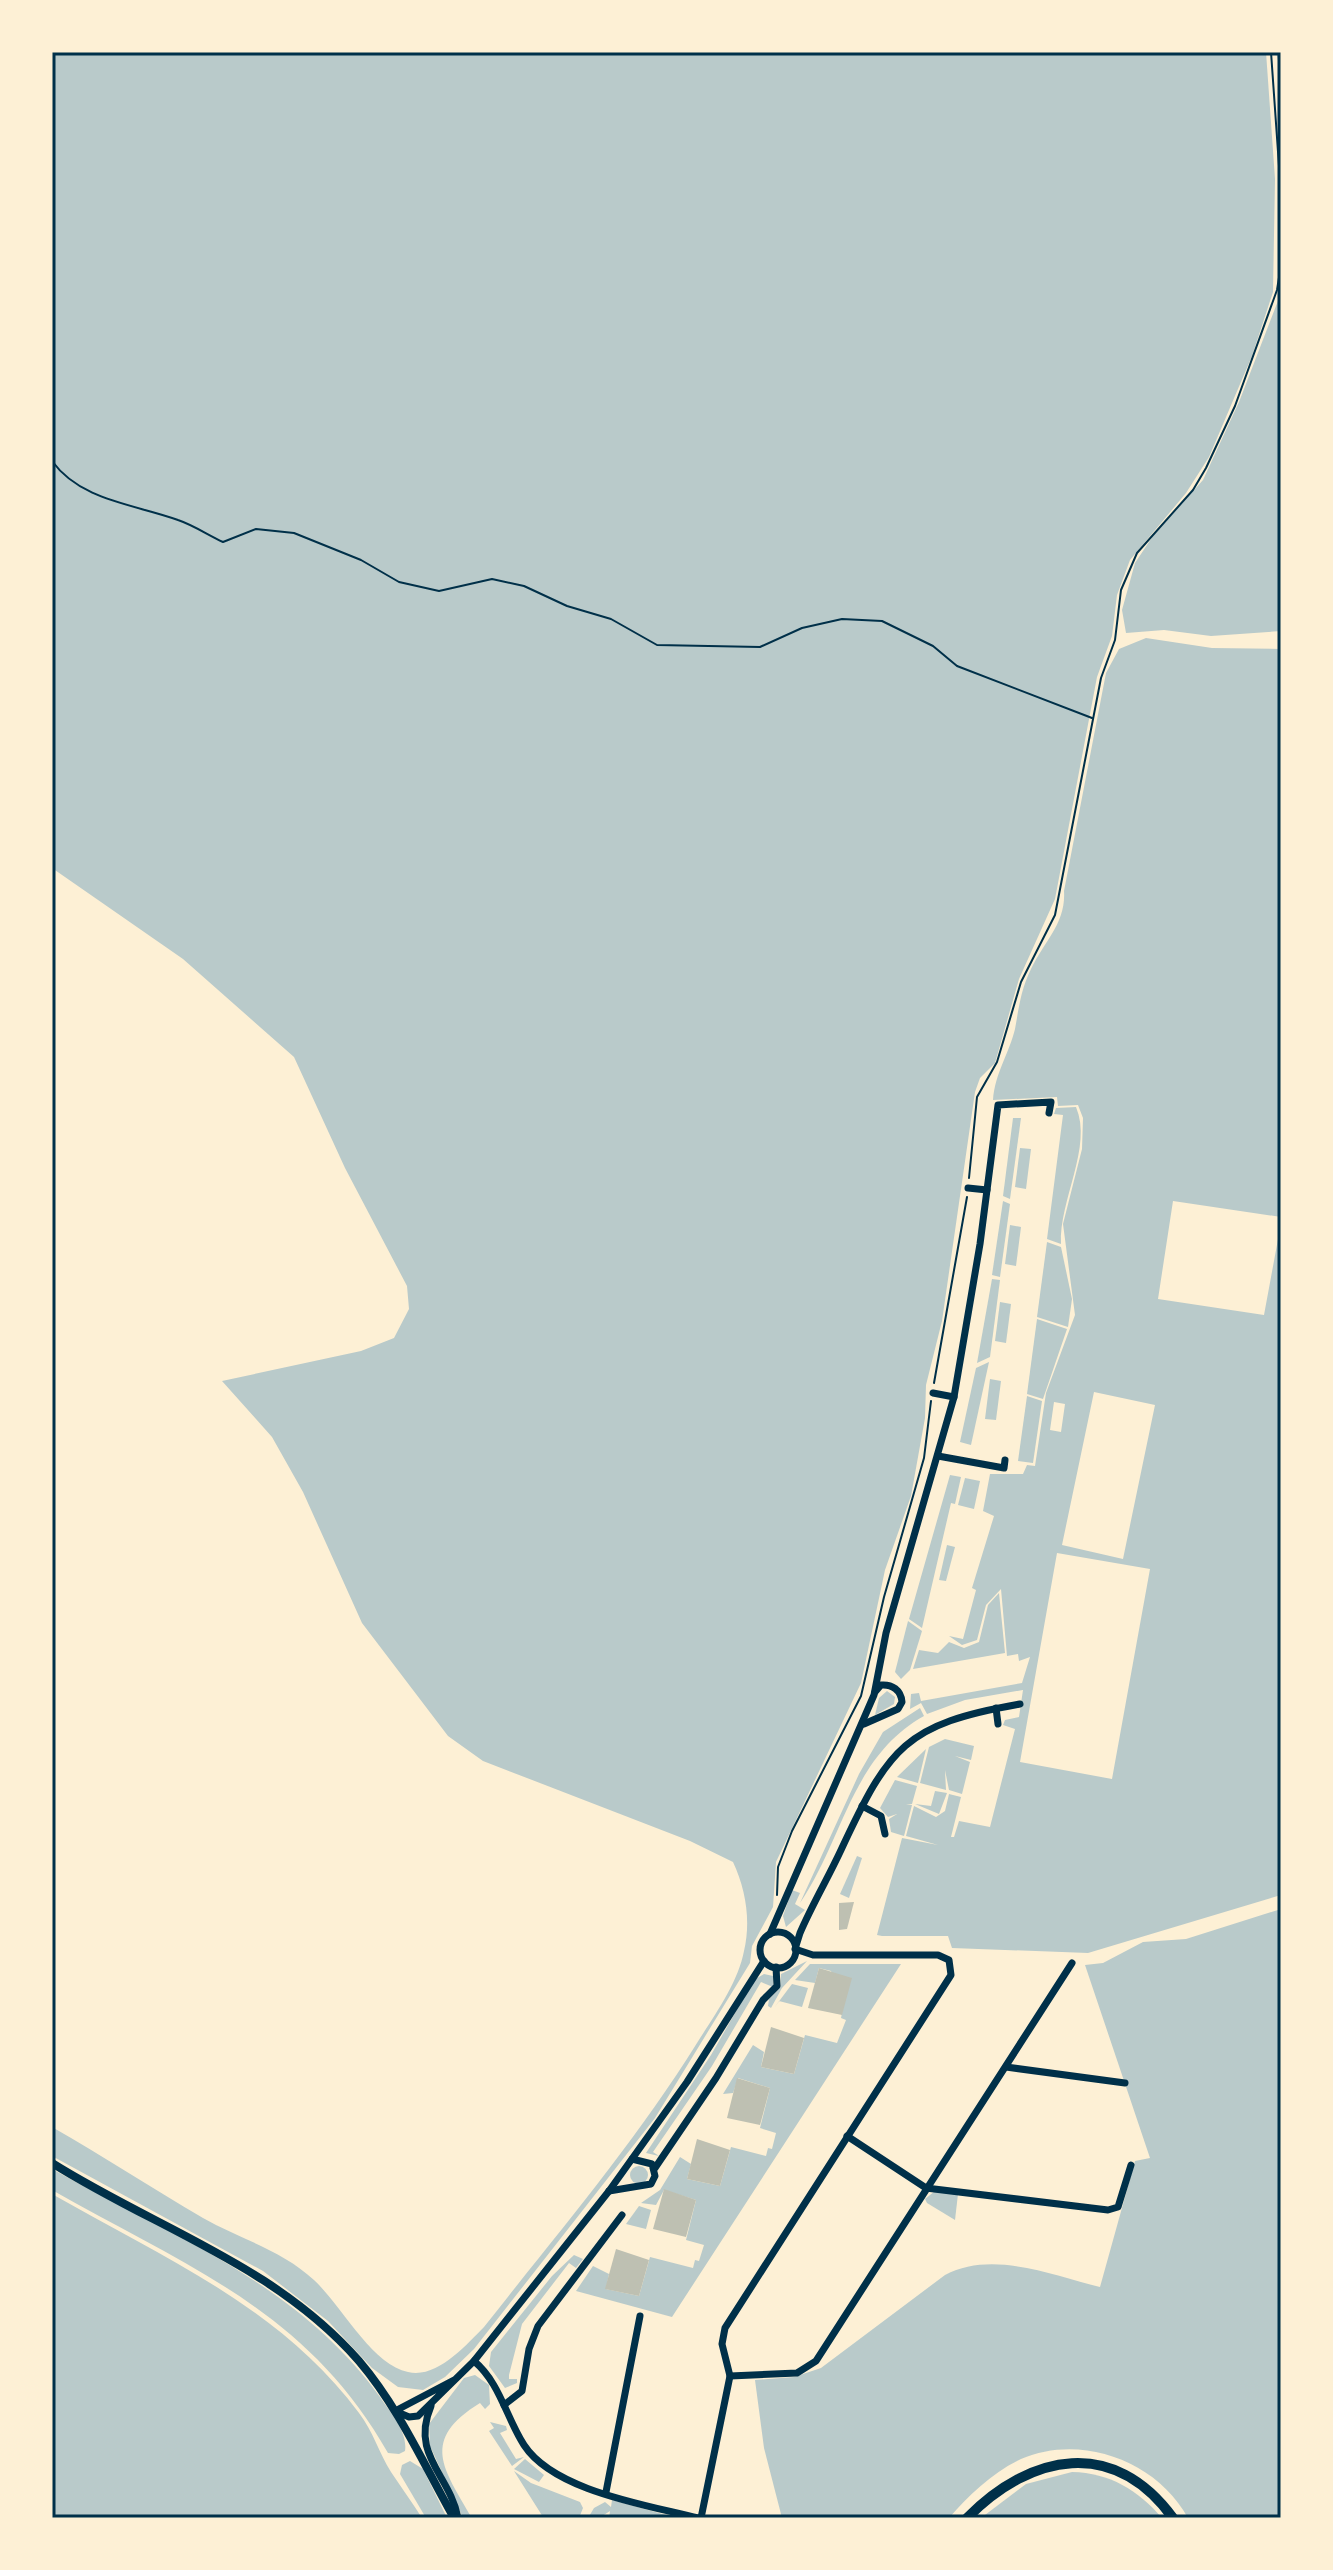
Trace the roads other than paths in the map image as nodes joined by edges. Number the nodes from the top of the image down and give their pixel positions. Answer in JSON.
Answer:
{"nodes":[{"id":1,"x":1049,"y":1113,"type":"dead end"},
{"id":2,"x":968,"y":1188,"type":"road end"},
{"id":3,"x":987,"y":1190,"type":"junction"},
{"id":4,"x":933,"y":1393,"type":"road end"},
{"id":5,"x":954,"y":1397,"type":"junction"},
{"id":6,"x":938,"y":1456,"type":"junction"},
{"id":7,"x":1005,"y":1460,"type":"dead end"},
{"id":8,"x":874,"y":1695,"type":"junction"},
{"id":9,"x":1020,"y":1704,"type":"dead end"},
{"id":10,"x":996,"y":1708,"type":"junction"},
{"id":11,"x":864,"y":1724,"type":"junction"},
{"id":12,"x":998,"y":1724,"type":"dead end"},
{"id":13,"x":862,"y":1806,"type":"junction"},
{"id":14,"x":885,"y":1834,"type":"dead end"},
{"id":15,"x":777,"y":1915,"type":"junction"},
{"id":16,"x":805,"y":1919,"type":"junction"},
{"id":17,"x":783,"y":1933,"type":"junction"},
{"id":18,"x":770,"y":1934,"type":"junction"},
{"id":19,"x":795,"y":1949,"type":"junction"},
{"id":20,"x":813,"y":1955,"type":"junction"},
{"id":21,"x":764,"y":1961,"type":"junction"},
{"id":22,"x":789,"y":1963,"type":"junction"},
{"id":23,"x":1072,"y":1963,"type":"dead end"},
{"id":24,"x":776,"y":1967,"type":"junction"},
{"id":25,"x":1006,"y":2067,"type":"junction"},
{"id":26,"x":1125,"y":2083,"type":"dead end"},
{"id":27,"x":847,"y":2136,"type":"junction"},
{"id":28,"x":632,"y":2159,"type":"junction"},
{"id":29,"x":52,"y":2163,"type":"edge"},
{"id":30,"x":1131,"y":2165,"type":"dead end"},
{"id":31,"x":655,"y":2168,"type":"junction"},
{"id":32,"x":926,"y":2188,"type":"junction"},
{"id":33,"x":609,"y":2191,"type":"junction"},
{"id":34,"x":622,"y":2215,"type":"dead end"},
{"id":35,"x":640,"y":2316,"type":"dead end"},
{"id":36,"x":474,"y":2361,"type":"junction"},
{"id":37,"x":730,"y":2376,"type":"junction"},
{"id":38,"x":454,"y":2380,"type":"junction"},
{"id":39,"x":434,"y":2401,"type":"junction"},
{"id":40,"x":504,"y":2405,"type":"junction"},
{"id":41,"x":395,"y":2411,"type":"junction"},
{"id":42,"x":606,"y":2492,"type":"junction"},
{"id":43,"x":456,"y":2518,"type":"edge"},
{"id":44,"x":700,"y":2518,"type":"edge"},
{"id":45,"x":967,"y":2518,"type":"edge"},
{"id":46,"x":1173,"y":2518,"type":"edge"}],
"edges":[{"from":1,"to":3,"type":"street"},
{"from":2,"to":3,"type":"street"},
{"from":3,"to":5,"type":"street"},
{"from":4,"to":5,"type":"street"},
{"from":5,"to":6,"type":"street"},
{"from":6,"to":7,"type":"street"},
{"from":6,"to":8,"type":"street"},
{"from":8,"to":11,"type":"street"},
{"from":8,"to":11,"type":"street"},
{"from":9,"to":10,"type":"street"},
{"from":10,"to":12,"type":"street"},
{"from":10,"to":13,"type":"street"},
{"from":11,"to":15,"type":"street"},
{"from":13,"to":14,"type":"street"},
{"from":13,"to":16,"type":"street"},
{"from":15,"to":17,"type":"street"},
{"from":15,"to":18,"type":"street"},
{"from":16,"to":17,"type":"street"},
{"from":16,"to":19,"type":"street"},
{"from":17,"to":18,"type":"street"},
{"from":17,"to":19,"type":"street"},
{"from":18,"to":21,"type":"street"},
{"from":19,"to":20,"type":"street"},
{"from":19,"to":22,"type":"street"},
{"from":20,"to":22,"type":"street"},
{"from":20,"to":27,"type":"street"},
{"from":21,"to":24,"type":"street"},
{"from":21,"to":28,"type":"street"},
{"from":22,"to":24,"type":"street"},
{"from":23,"to":25,"type":"street"},
{"from":24,"to":31,"type":"street"},
{"from":25,"to":26,"type":"street"},
{"from":25,"to":32,"type":"street"},
{"from":27,"to":32,"type":"street"},
{"from":27,"to":37,"type":"street"},
{"from":28,"to":31,"type":"street"},
{"from":28,"to":33,"type":"street"},
{"from":29,"to":41,"type":"street"},
{"from":30,"to":32,"type":"street"},
{"from":31,"to":33,"type":"street"},
{"from":32,"to":37,"type":"street"},
{"from":33,"to":36,"type":"street"},
{"from":34,"to":40,"type":"street"},
{"from":35,"to":42,"type":"street"},
{"from":36,"to":38,"type":"street"},
{"from":36,"to":40,"type":"street"},
{"from":37,"to":44,"type":"street"},
{"from":38,"to":39,"type":"street"},
{"from":38,"to":41,"type":"street"},
{"from":39,"to":41,"type":"street"},
{"from":39,"to":43,"type":"street"},
{"from":40,"to":42,"type":"street"},
{"from":41,"to":43,"type":"street"},
{"from":42,"to":44,"type":"street"},
{"from":45,"to":46,"type":"main road"}]}
